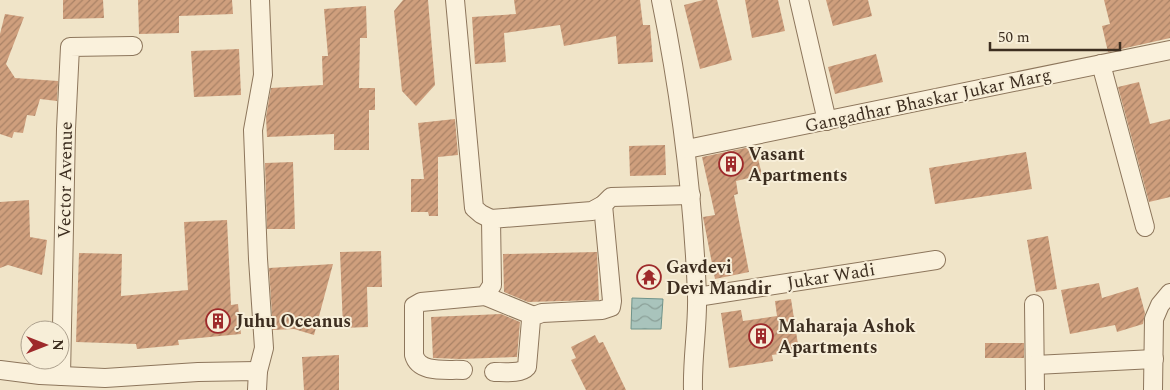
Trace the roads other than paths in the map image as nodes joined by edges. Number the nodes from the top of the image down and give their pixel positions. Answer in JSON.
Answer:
{"nodes":[{"id":1,"x":260,"y":0,"type":"edge"},
{"id":2,"x":455,"y":0,"type":"edge"},
{"id":3,"x":662,"y":0,"type":"edge"},
{"id":4,"x":799,"y":0,"type":"edge"},
{"id":5,"x":133,"y":46,"type":"dead end"},
{"id":6,"x":1170,"y":50,"type":"edge"},
{"id":7,"x":1102,"y":64,"type":"junction"},
{"id":8,"x":827,"y":121,"type":"junction"},
{"id":9,"x":687,"y":149,"type":"junction"},
{"id":10,"x":691,"y":196,"type":"junction"},
{"id":11,"x":603,"y":205,"type":"junction"},
{"id":12,"x":490,"y":219,"type":"junction"},
{"id":13,"x":1145,"y":227,"type":"dead end"},
{"id":14,"x":936,"y":260,"type":"dead end"},
{"id":15,"x":1170,"y":293,"type":"edge"},
{"id":16,"x":485,"y":296,"type":"junction"},
{"id":17,"x":697,"y":297,"type":"junction"},
{"id":18,"x":1034,"y":304,"type":"dead end"},
{"id":19,"x":534,"y":316,"type":"junction"},
{"id":20,"x":1154,"y":359,"type":"junction"},
{"id":21,"x":1034,"y":365,"type":"junction"},
{"id":22,"x":0,"y":370,"type":"edge"},
{"id":23,"x":463,"y":370,"type":"dead end"},
{"id":24,"x":258,"y":371,"type":"junction"},
{"id":25,"x":494,"y":372,"type":"dead end"},
{"id":26,"x":69,"y":381,"type":"edge"},
{"id":27,"x":257,"y":390,"type":"edge"},
{"id":28,"x":693,"y":390,"type":"edge"},
{"id":29,"x":1035,"y":390,"type":"edge"},
{"id":30,"x":1153,"y":390,"type":"edge"}],
"edges":[{"from":1,"to":24,"type":"street"},
{"from":2,"to":12,"type":"street"},
{"from":3,"to":9,"type":"street"},
{"from":4,"to":8,"type":"street"},
{"from":5,"to":26,"type":"street","name":"Vector Avenue"},
{"from":6,"to":7,"type":"street","name":"Gangadhar Bhaskar Jukar Marg"},
{"from":7,"to":8,"type":"street","name":"Gangadhar Bhaskar Jukar Marg"},
{"from":7,"to":13,"type":"street"},
{"from":8,"to":9,"type":"street","name":"Gangadhar Bhaskar Jukar Marg"},
{"from":9,"to":10,"type":"street"},
{"from":10,"to":11,"type":"street"},
{"from":10,"to":17,"type":"street"},
{"from":11,"to":12,"type":"street"},
{"from":11,"to":19,"type":"street"},
{"from":12,"to":16,"type":"street"},
{"from":14,"to":17,"type":"street","name":"Jukar Wadi"},
{"from":15,"to":20,"type":"street"},
{"from":16,"to":19,"type":"street"},
{"from":16,"to":23,"type":"street"},
{"from":17,"to":28,"type":"street"},
{"from":18,"to":21,"type":"street"},
{"from":19,"to":25,"type":"street"},
{"from":20,"to":21,"type":"street"},
{"from":20,"to":30,"type":"street"},
{"from":21,"to":29,"type":"street"},
{"from":22,"to":26,"type":"street"},
{"from":24,"to":26,"type":"street"},
{"from":24,"to":27,"type":"street"}]}
